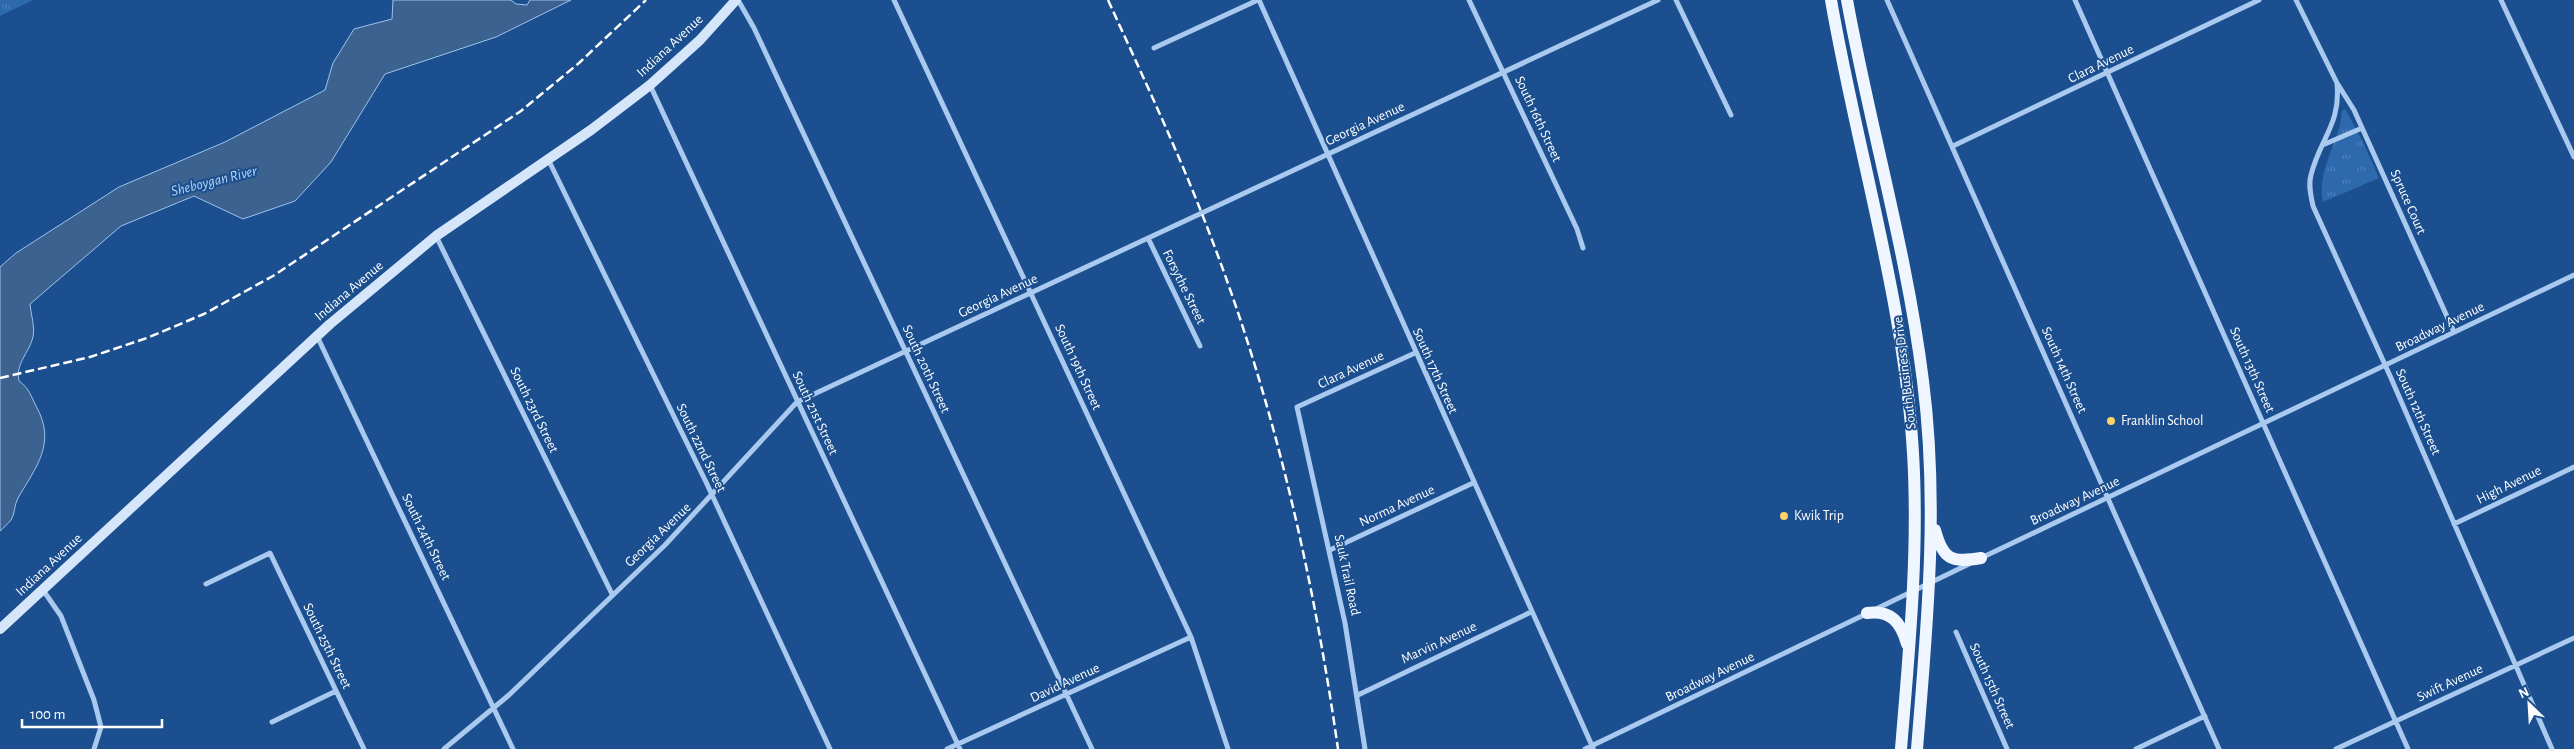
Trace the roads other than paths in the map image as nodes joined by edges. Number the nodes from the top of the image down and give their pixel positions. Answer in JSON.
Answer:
{"nodes":[{"id":1,"x":737,"y":0,"type":"edge"},
{"id":2,"x":894,"y":0,"type":"edge"},
{"id":3,"x":1258,"y":0,"type":"edge"},
{"id":4,"x":1469,"y":0,"type":"edge"},
{"id":5,"x":1658,"y":0,"type":"edge"},
{"id":6,"x":1676,"y":0,"type":"edge"},
{"id":7,"x":1831,"y":0,"type":"edge"},
{"id":8,"x":1847,"y":0,"type":"edge"},
{"id":9,"x":1886,"y":0,"type":"edge"},
{"id":10,"x":2075,"y":0,"type":"edge"},
{"id":11,"x":2259,"y":0,"type":"edge"},
{"id":12,"x":2296,"y":0,"type":"edge"},
{"id":13,"x":2501,"y":0,"type":"edge"},
{"id":14,"x":1154,"y":48,"type":"dead end"},
{"id":15,"x":1504,"y":72,"type":"junction"},
{"id":16,"x":2107,"y":74,"type":"junction"},
{"id":17,"x":2337,"y":83,"type":"junction"},
{"id":18,"x":650,"y":85,"type":"junction"},
{"id":19,"x":1731,"y":115,"type":"dead end"},
{"id":20,"x":2362,"y":128,"type":"junction"},
{"id":21,"x":2325,"y":144,"type":"junction"},
{"id":22,"x":1953,"y":146,"type":"junction"},
{"id":23,"x":1328,"y":154,"type":"junction"},
{"id":24,"x":2574,"y":157,"type":"edge"},
{"id":25,"x":548,"y":159,"type":"junction"},
{"id":26,"x":436,"y":236,"type":"junction"},
{"id":27,"x":1148,"y":238,"type":"junction"},
{"id":28,"x":1583,"y":248,"type":"dead end"},
{"id":29,"x":2574,"y":274,"type":"edge"},
{"id":30,"x":1031,"y":293,"type":"junction"},
{"id":31,"x":2454,"y":332,"type":"junction"},
{"id":32,"x":317,"y":336,"type":"junction"},
{"id":33,"x":1200,"y":346,"type":"dead end"},
{"id":34,"x":906,"y":351,"type":"junction"},
{"id":35,"x":1415,"y":353,"type":"junction"},
{"id":36,"x":2385,"y":365,"type":"junction"},
{"id":37,"x":798,"y":402,"type":"junction"},
{"id":38,"x":1297,"y":407,"type":"joint"},
{"id":39,"x":2263,"y":424,"type":"junction"},
{"id":40,"x":2574,"y":467,"type":"edge"},
{"id":41,"x":1473,"y":483,"type":"junction"},
{"id":42,"x":712,"y":496,"type":"junction"},
{"id":43,"x":2109,"y":498,"type":"junction"},
{"id":44,"x":1932,"y":518,"type":"junction"},
{"id":45,"x":2454,"y":524,"type":"junction"},
{"id":46,"x":1330,"y":550,"type":"junction"},
{"id":47,"x":1981,"y":558,"type":"junction"},
{"id":48,"x":1930,"y":583,"type":"junction"},
{"id":49,"x":206,"y":584,"type":"dead end"},
{"id":50,"x":42,"y":590,"type":"junction"},
{"id":51,"x":1914,"y":591,"type":"junction"},
{"id":52,"x":612,"y":594,"type":"junction"},
{"id":53,"x":1531,"y":612,"type":"junction"},
{"id":54,"x":1867,"y":613,"type":"junction"},
{"id":55,"x":0,"y":629,"type":"edge"},
{"id":56,"x":1956,"y":632,"type":"dead end"},
{"id":57,"x":1191,"y":637,"type":"junction"},
{"id":58,"x":2574,"y":638,"type":"edge"},
{"id":59,"x":1909,"y":652,"type":"junction"},
{"id":60,"x":2517,"y":665,"type":"junction"},
{"id":61,"x":336,"y":691,"type":"junction"},
{"id":62,"x":1066,"y":694,"type":"junction"},
{"id":63,"x":1358,"y":695,"type":"junction"},
{"id":64,"x":494,"y":706,"type":"junction"},
{"id":65,"x":2205,"y":716,"type":"junction"},
{"id":66,"x":2396,"y":721,"type":"junction"},
{"id":67,"x":272,"y":722,"type":"dead end"},
{"id":68,"x":959,"y":747,"type":"edge"},
{"id":69,"x":1592,"y":747,"type":"edge"},
{"id":70,"x":94,"y":749,"type":"edge"},
{"id":71,"x":364,"y":749,"type":"edge"},
{"id":72,"x":444,"y":749,"type":"edge"},
{"id":73,"x":513,"y":749,"type":"edge"},
{"id":74,"x":830,"y":749,"type":"edge"},
{"id":75,"x":947,"y":749,"type":"edge"},
{"id":76,"x":1092,"y":749,"type":"edge"},
{"id":77,"x":1228,"y":749,"type":"edge"},
{"id":78,"x":1365,"y":749,"type":"edge"},
{"id":79,"x":1585,"y":749,"type":"edge"},
{"id":80,"x":1901,"y":749,"type":"edge"},
{"id":81,"x":1918,"y":749,"type":"edge"},
{"id":82,"x":2007,"y":749,"type":"edge"},
{"id":83,"x":2136,"y":749,"type":"edge"},
{"id":84,"x":2219,"y":749,"type":"edge"},
{"id":85,"x":2336,"y":749,"type":"edge"},
{"id":86,"x":2408,"y":749,"type":"edge"},
{"id":87,"x":2552,"y":749,"type":"edge"}],
"edges":[{"from":1,"to":18,"type":"main road","name":"Indiana Avenue"},
{"from":1,"to":34,"type":"street","name":"South 20th Street"},
{"from":2,"to":30,"type":"street","name":"South 19th Street"},
{"from":3,"to":14,"type":"street"},
{"from":3,"to":23,"type":"street","name":"South 17th Street"},
{"from":4,"to":15,"type":"street","name":"South 16th Street"},
{"from":5,"to":15,"type":"street","name":"Georgia Avenue"},
{"from":6,"to":19,"type":"street"},
{"from":7,"to":51,"type":"main road","name":"South Business Drive"},
{"from":8,"to":44,"type":"main road","name":"South Business Drive"},
{"from":9,"to":22,"type":"street","name":"South 14th Street"},
{"from":10,"to":16,"type":"street","name":"South 13th Street"},
{"from":11,"to":16,"type":"street","name":"Clara Avenue"},
{"from":12,"to":17,"type":"street","name":"South 12th Street"},
{"from":13,"to":24,"type":"street"},
{"from":15,"to":23,"type":"street","name":"Georgia Avenue"},
{"from":15,"to":28,"type":"street","name":"South 16th Street"},
{"from":16,"to":22,"type":"street","name":"Clara Avenue"},
{"from":16,"to":39,"type":"street","name":"South 13th Street"},
{"from":17,"to":20,"type":"street","name":"Spruce Court"},
{"from":17,"to":21,"type":"street","name":"South 12th Street"},
{"from":18,"to":25,"type":"main road","name":"Indiana Avenue"},
{"from":18,"to":37,"type":"street","name":"South 21st Street"},
{"from":20,"to":21,"type":"street"},
{"from":20,"to":31,"type":"street","name":"Spruce Court"},
{"from":21,"to":36,"type":"street","name":"South 12th Street"},
{"from":22,"to":43,"type":"street","name":"South 14th Street"},
{"from":23,"to":27,"type":"street","name":"Georgia Avenue"},
{"from":23,"to":35,"type":"street","name":"South 17th Street"},
{"from":25,"to":26,"type":"main road","name":"Indiana Avenue"},
{"from":25,"to":42,"type":"street","name":"South 22nd Street"},
{"from":26,"to":32,"type":"main road","name":"Indiana Avenue"},
{"from":26,"to":52,"type":"street","name":"South 23rd Street"},
{"from":27,"to":30,"type":"street","name":"Georgia Avenue"},
{"from":27,"to":33,"type":"street","name":"Forsythe Street"},
{"from":29,"to":31,"type":"street","name":"Broadway Avenue"},
{"from":30,"to":34,"type":"street","name":"Georgia Avenue"},
{"from":30,"to":57,"type":"street","name":"South 19th Street"},
{"from":31,"to":36,"type":"street","name":"Broadway Avenue"},
{"from":32,"to":50,"type":"main road","name":"Indiana Avenue"},
{"from":32,"to":64,"type":"street","name":"South 24th Street"},
{"from":34,"to":37,"type":"street","name":"Georgia Avenue"},
{"from":34,"to":62,"type":"street","name":"South 20th Street"},
{"from":35,"to":38,"type":"street","name":"Clara Avenue"},
{"from":35,"to":41,"type":"street","name":"South 17th Street"},
{"from":36,"to":39,"type":"street","name":"Broadway Avenue"},
{"from":36,"to":45,"type":"street","name":"South 12th Street"},
{"from":37,"to":42,"type":"street","name":"Georgia Avenue"},
{"from":37,"to":68,"type":"street","name":"South 21st Street"},
{"from":38,"to":46,"type":"street","name":"Sauk Trail Road"},
{"from":39,"to":43,"type":"street","name":"Broadway Avenue"},
{"from":39,"to":66,"type":"street","name":"South 13th Street"},
{"from":40,"to":45,"type":"street","name":"High Avenue"},
{"from":41,"to":46,"type":"street","name":"Norma Avenue"},
{"from":41,"to":53,"type":"street","name":"South 17th Street"},
{"from":42,"to":52,"type":"street","name":"Georgia Avenue"},
{"from":42,"to":74,"type":"street","name":"South 22nd Street"},
{"from":43,"to":47,"type":"street","name":"Broadway Avenue"},
{"from":43,"to":65,"type":"street","name":"South 14th Street"},
{"from":44,"to":47,"type":"main road"},
{"from":44,"to":48,"type":"main road","name":"South Business Drive"},
{"from":45,"to":60,"type":"street","name":"South 12th Street"},
{"from":46,"to":63,"type":"street","name":"Sauk Trail Road"},
{"from":47,"to":48,"type":"street","name":"Broadway Avenue"},
{"from":48,"to":51,"type":"street","name":"Broadway Avenue"},
{"from":48,"to":81,"type":"main road","name":"South Business Drive"},
{"from":49,"to":61,"type":"street","name":"South 25th Street"},
{"from":50,"to":55,"type":"main road","name":"Indiana Avenue"},
{"from":50,"to":70,"type":"street"},
{"from":51,"to":54,"type":"street","name":"Broadway Avenue"},
{"from":51,"to":59,"type":"main road","name":"South Business Drive"},
{"from":52,"to":64,"type":"street","name":"Georgia Avenue"},
{"from":53,"to":63,"type":"street","name":"Marvin Avenue"},
{"from":53,"to":69,"type":"street","name":"South 17th Street"},
{"from":54,"to":59,"type":"main road"},
{"from":54,"to":69,"type":"street","name":"Broadway Avenue"},
{"from":56,"to":82,"type":"street","name":"South 15th Street"},
{"from":57,"to":62,"type":"street","name":"David Avenue"},
{"from":57,"to":77,"type":"street","name":"South 19th Street"},
{"from":58,"to":60,"type":"street","name":"Swift Avenue"},
{"from":59,"to":80,"type":"main road","name":"South Business Drive"},
{"from":60,"to":66,"type":"street","name":"Swift Avenue"},
{"from":60,"to":87,"type":"street","name":"South 12th Street"},
{"from":61,"to":67,"type":"street"},
{"from":61,"to":71,"type":"street","name":"South 25th Street"},
{"from":62,"to":68,"type":"street","name":"David Avenue"},
{"from":62,"to":76,"type":"street","name":"South 20th Street"},
{"from":63,"to":78,"type":"street","name":"Sauk Trail Road"},
{"from":64,"to":72,"type":"street","name":"Georgia Avenue"},
{"from":64,"to":73,"type":"street","name":"South 24th Street"},
{"from":65,"to":83,"type":"street"},
{"from":65,"to":84,"type":"street","name":"South 14th Street"},
{"from":66,"to":85,"type":"street","name":"Swift Avenue"},
{"from":66,"to":86,"type":"street","name":"South 13th Street"},
{"from":68,"to":75,"type":"street","name":"David Avenue"},
{"from":69,"to":79,"type":"street","name":"Broadway Avenue"}]}
